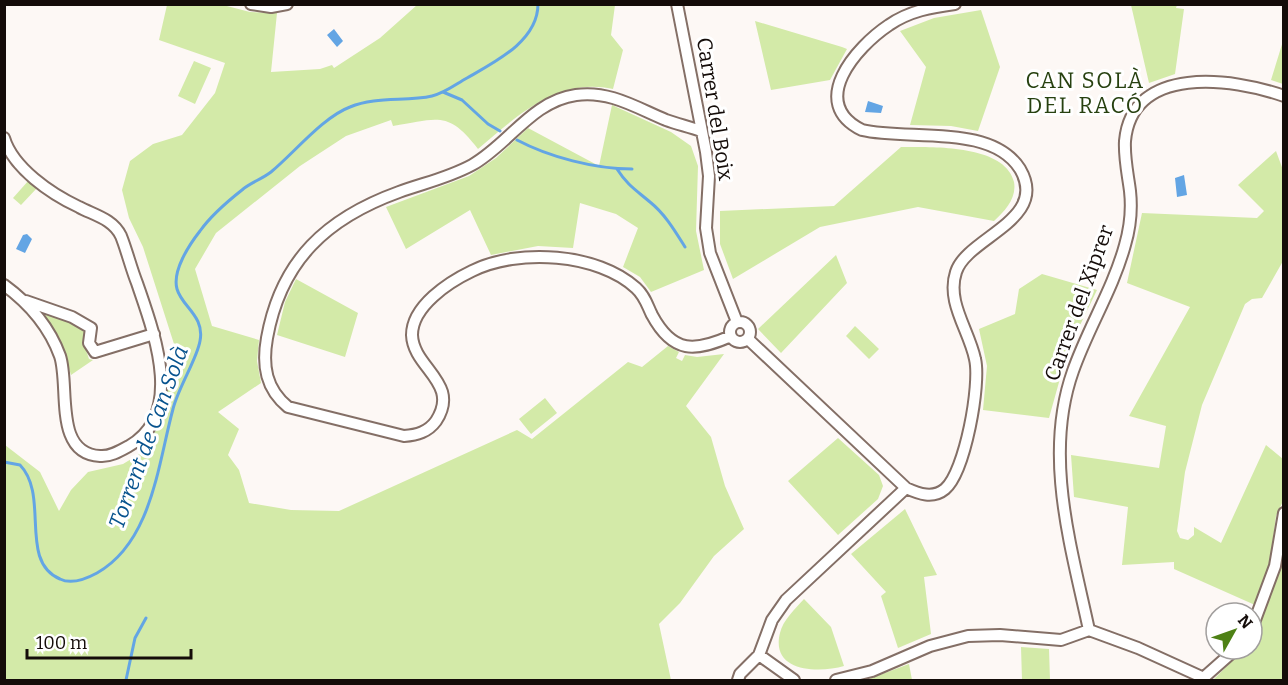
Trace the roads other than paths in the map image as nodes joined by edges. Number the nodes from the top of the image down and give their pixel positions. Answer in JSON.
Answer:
{"nodes":[{"id":1,"x":251,"y":4,"type":"edge"},
{"id":2,"x":287,"y":4,"type":"edge"},
{"id":3,"x":677,"y":4,"type":"edge"},
{"id":4,"x":955,"y":4,"type":"edge"},
{"id":5,"x":1284,"y":96,"type":"edge"},
{"id":6,"x":701,"y":131,"type":"junction"},
{"id":7,"x":4,"y":138,"type":"edge"},
{"id":8,"x":4,"y":285,"type":"edge"},
{"id":9,"x":23,"y":300,"type":"junction"},
{"id":10,"x":737,"y":322,"type":"junction"},
{"id":11,"x":154,"y":334,"type":"junction"},
{"id":12,"x":731,"y":336,"type":"junction"},
{"id":13,"x":748,"y":339,"type":"junction"},
{"id":14,"x":906,"y":488,"type":"junction"},
{"id":15,"x":1284,"y":513,"type":"edge"},
{"id":16,"x":1262,"y":601,"type":"edge"},
{"id":17,"x":1089,"y":630,"type":"junction"},
{"id":18,"x":759,"y":655,"type":"junction"},
{"id":19,"x":1223,"y":661,"type":"edge"},
{"id":20,"x":1203,"y":679,"type":"edge"},
{"id":21,"x":738,"y":681,"type":"edge"},
{"id":22,"x":794,"y":681,"type":"edge"},
{"id":23,"x":836,"y":681,"type":"edge"}],
"edges":[{"from":1,"to":2,"type":"street"},
{"from":3,"to":6,"type":"street","name":"Carrer del Boix"},
{"from":4,"to":14,"type":"street"},
{"from":5,"to":17,"type":"street","name":"Carrer del Xiprer"},
{"from":6,"to":10,"type":"street","name":"Carrer del Boix"},
{"from":6,"to":12,"type":"street"},
{"from":7,"to":11,"type":"street"},
{"from":8,"to":9,"type":"street"},
{"from":9,"to":11,"type":"street"},
{"from":9,"to":11,"type":"street"},
{"from":10,"to":12,"type":"street"},
{"from":10,"to":13,"type":"street"},
{"from":12,"to":13,"type":"street"},
{"from":13,"to":14,"type":"street"},
{"from":14,"to":18,"type":"street"},
{"from":15,"to":16,"type":"street"},
{"from":17,"to":20,"type":"street"},
{"from":17,"to":23,"type":"street"},
{"from":18,"to":21,"type":"street"},
{"from":18,"to":22,"type":"street"},
{"from":19,"to":20,"type":"street"}]}
